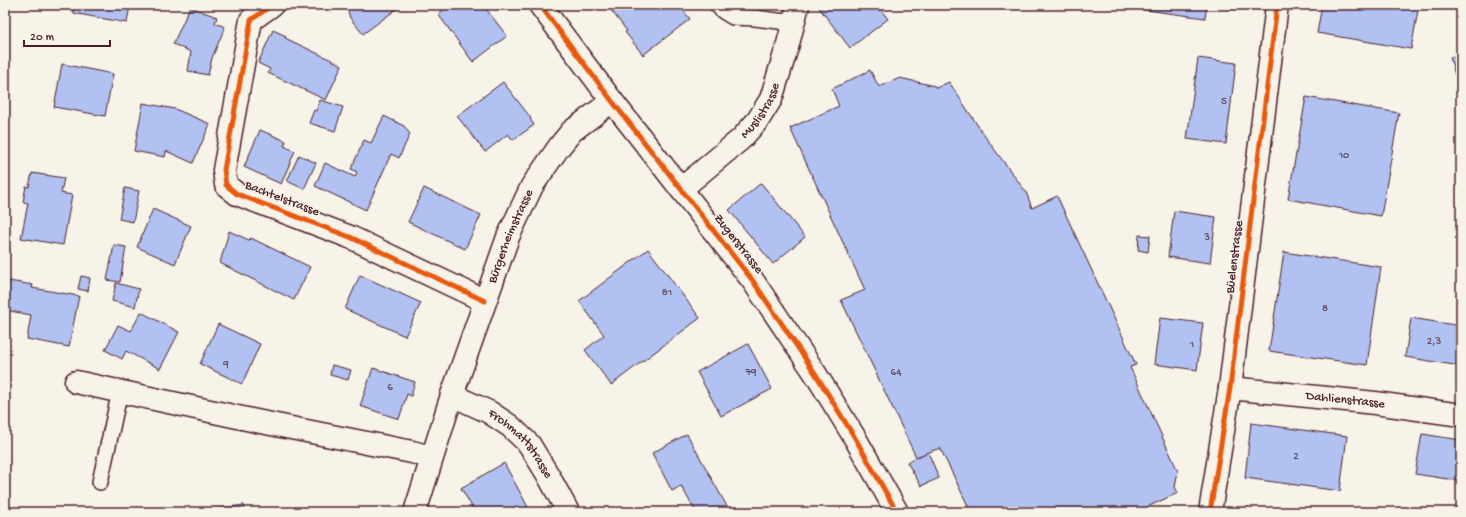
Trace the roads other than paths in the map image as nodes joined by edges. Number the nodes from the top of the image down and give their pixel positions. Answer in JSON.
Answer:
{"nodes":[{"id":1,"x":272,"y":5,"type":"edge"},
{"id":2,"x":540,"y":5,"type":"edge"},
{"id":3,"x":717,"y":5,"type":"edge"},
{"id":4,"x":1277,"y":5,"type":"edge"},
{"id":5,"x":796,"y":14,"type":"edge"},
{"id":6,"x":612,"y":101,"type":"junction"},
{"id":7,"x":681,"y":189,"type":"junction"},
{"id":8,"x":485,"y":302,"type":"junction"},
{"id":9,"x":76,"y":382,"type":"dead end"},
{"id":10,"x":1230,"y":388,"type":"junction"},
{"id":11,"x":120,"y":391,"type":"junction"},
{"id":12,"x":452,"y":395,"type":"junction"},
{"id":13,"x":1461,"y":415,"type":"edge"},
{"id":14,"x":432,"y":457,"type":"junction"},
{"id":15,"x":100,"y":482,"type":"dead end"},
{"id":16,"x":415,"y":512,"type":"edge"},
{"id":17,"x":568,"y":512,"type":"edge"},
{"id":18,"x":897,"y":512,"type":"edge"},
{"id":19,"x":1210,"y":512,"type":"edge"}],
"edges":[{"from":1,"to":8,"type":"street","name":"Bachtelstrasse"},
{"from":2,"to":6,"type":"street","name":"Zugerstrasse"},
{"from":3,"to":5,"type":"lane"},
{"from":4,"to":10,"type":"street","name":"Büelenstrasse"},
{"from":5,"to":7,"type":"street","name":"Muslistrasse"},
{"from":6,"to":7,"type":"street","name":"Zugerstrasse"},
{"from":6,"to":8,"type":"street","name":"Bürgerheimstrasse"},
{"from":7,"to":18,"type":"street","name":"Zugerstrasse"},
{"from":8,"to":12,"type":"street","name":"Bürgerheimstrasse"},
{"from":9,"to":11,"type":"street"},
{"from":10,"to":13,"type":"street","name":"Dahlienstrasse"},
{"from":10,"to":19,"type":"street","name":"Büelenstrasse"},
{"from":11,"to":14,"type":"street"},
{"from":11,"to":15,"type":"lane"},
{"from":12,"to":14,"type":"street","name":"Bürgerheimstrasse"},
{"from":12,"to":17,"type":"street","name":"Frohmattstrasse"},
{"from":14,"to":16,"type":"street","name":"Bürgerheimstrasse"}]}
